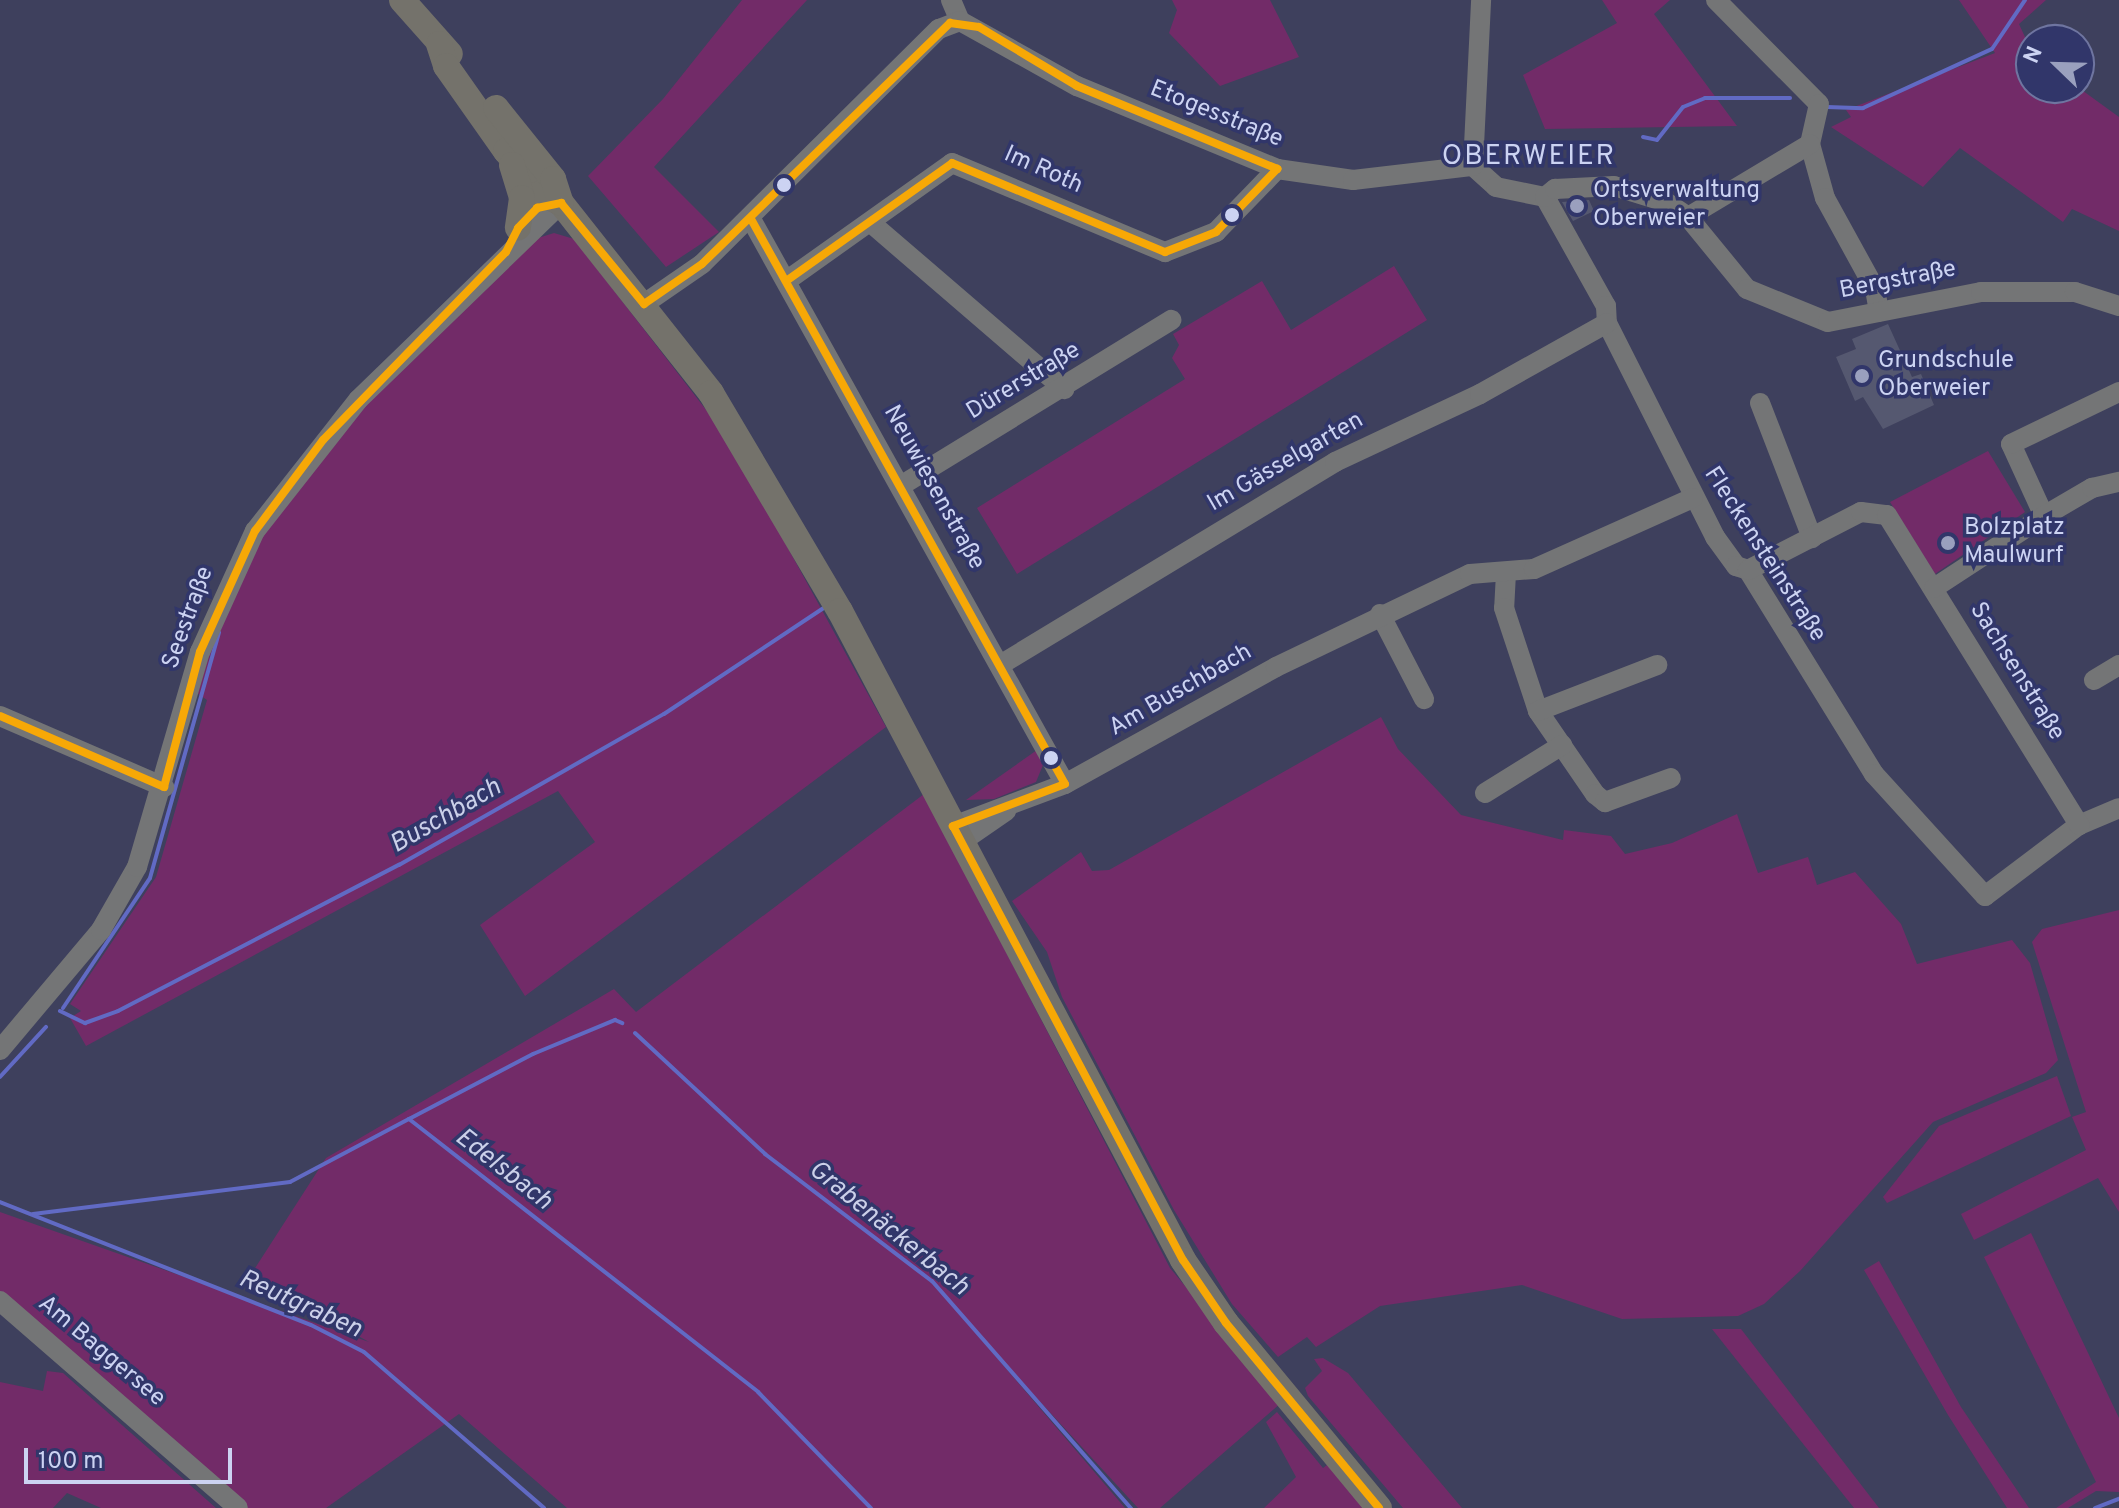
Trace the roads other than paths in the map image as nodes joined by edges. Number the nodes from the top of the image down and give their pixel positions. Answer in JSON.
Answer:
{"nodes":[{"id":1,"x":402,"y":0,"type":"edge"},
{"id":2,"x":951,"y":0,"type":"edge"},
{"id":3,"x":1481,"y":0,"type":"edge"},
{"id":4,"x":1716,"y":0,"type":"edge"},
{"id":5,"x":960,"y":21,"type":"junction"},
{"id":6,"x":439,"y":44,"type":"junction"},
{"id":7,"x":1810,"y":144,"type":"junction"},
{"id":8,"x":506,"y":151,"type":"junction"},
{"id":9,"x":1473,"y":166,"type":"junction"},
{"id":10,"x":1277,"y":169,"type":"junction"},
{"id":11,"x":1545,"y":197,"type":"junction"},
{"id":12,"x":561,"y":203,"type":"junction"},
{"id":13,"x":1688,"y":217,"type":"junction"},
{"id":14,"x":751,"y":219,"type":"junction"},
{"id":15,"x":871,"y":223,"type":"junction"},
{"id":16,"x":518,"y":228,"type":"junction"},
{"id":17,"x":506,"y":252,"type":"junction"},
{"id":18,"x":789,"y":279,"type":"junction"},
{"id":19,"x":644,"y":304,"type":"junction"},
{"id":20,"x":2119,"y":306,"type":"edge"},
{"id":21,"x":1879,"y":312,"type":"junction"},
{"id":22,"x":1171,"y":320,"type":"dead end"},
{"id":23,"x":1607,"y":323,"type":"junction"},
{"id":24,"x":1064,"y":389,"type":"junction"},
{"id":25,"x":2119,"y":392,"type":"edge"},
{"id":26,"x":1760,"y":403,"type":"dead end"},
{"id":27,"x":2119,"y":482,"type":"edge"},
{"id":28,"x":902,"y":485,"type":"junction"},
{"id":29,"x":1693,"y":498,"type":"junction"},
{"id":30,"x":2044,"y":516,"type":"junction"},
{"id":31,"x":1812,"y":538,"type":"junction"},
{"id":32,"x":1748,"y":570,"type":"junction"},
{"id":33,"x":1506,"y":573,"type":"junction"},
{"id":34,"x":1934,"y":588,"type":"junction"},
{"id":35,"x":1380,"y":614,"type":"junction"},
{"id":36,"x":1000,"y":665,"type":"junction"},
{"id":37,"x":1657,"y":665,"type":"dead end"},
{"id":38,"x":2119,"y":665,"type":"edge"},
{"id":39,"x":2094,"y":680,"type":"dead end"},
{"id":40,"x":1424,"y":699,"type":"dead end"},
{"id":41,"x":1538,"y":711,"type":"junction"},
{"id":42,"x":0,"y":716,"type":"edge"},
{"id":43,"x":1562,"y":745,"type":"junction"},
{"id":44,"x":1671,"y":778,"type":"dead end"},
{"id":45,"x":1065,"y":784,"type":"junction"},
{"id":46,"x":164,"y":787,"type":"junction"},
{"id":47,"x":1485,"y":793,"type":"dead end"},
{"id":48,"x":2119,"y":808,"type":"edge"},
{"id":49,"x":2079,"y":825,"type":"junction"},
{"id":50,"x":957,"y":834,"type":"junction"},
{"id":51,"x":0,"y":1050,"type":"edge"},
{"id":52,"x":0,"y":1301,"type":"edge"},
{"id":53,"x":238,"y":1508,"type":"edge"},
{"id":54,"x":1379,"y":1508,"type":"edge"}],
"edges":[{"from":1,"to":6,"type":"main road"},
{"from":2,"to":5,"type":"street"},
{"from":3,"to":9,"type":"street"},
{"from":4,"to":7,"type":"street"},
{"from":5,"to":10,"type":"street","name":"Etogesstraße"},
{"from":5,"to":14,"type":"street"},
{"from":6,"to":8,"type":"main road"},
{"from":6,"to":12,"type":"main road"},
{"from":7,"to":13,"type":"street"},
{"from":7,"to":21,"type":"street"},
{"from":8,"to":12,"type":"main road"},
{"from":8,"to":16,"type":"main road"},
{"from":9,"to":10,"type":"street","name":"Etogesstraße"},
{"from":9,"to":11,"type":"street"},
{"from":10,"to":15,"type":"street","name":"Im Roth"},
{"from":11,"to":13,"type":"street","name":"Bergstraße"},
{"from":11,"to":23,"type":"street","name":"Fleckensteinstraße"},
{"from":12,"to":16,"type":"street","name":"Seestraße"},
{"from":12,"to":17,"type":"street","name":"Seestraße"},
{"from":12,"to":19,"type":"main road"},
{"from":13,"to":21,"type":"street","name":"Bergstraße"},
{"from":14,"to":18,"type":"street","name":"Neuwiesenstraße"},
{"from":14,"to":19,"type":"street"},
{"from":15,"to":18,"type":"street","name":"Im Roth"},
{"from":15,"to":24,"type":"street"},
{"from":16,"to":17,"type":"street","name":"Seestraße"},
{"from":17,"to":46,"type":"street","name":"Seestraße"},
{"from":18,"to":28,"type":"street","name":"Neuwiesenstraße"},
{"from":19,"to":50,"type":"main road"},
{"from":20,"to":21,"type":"street","name":"Bergstraße"},
{"from":22,"to":24,"type":"street","name":"Dürerstraße"},
{"from":23,"to":29,"type":"street","name":"Fleckensteinstraße"},
{"from":23,"to":36,"type":"street","name":"Im Gässelgarten"},
{"from":24,"to":28,"type":"street","name":"Dürerstraße"},
{"from":25,"to":30,"type":"street"},
{"from":26,"to":31,"type":"street"},
{"from":27,"to":30,"type":"street"},
{"from":28,"to":36,"type":"street","name":"Neuwiesenstraße"},
{"from":29,"to":32,"type":"street","name":"Fleckensteinstraße"},
{"from":29,"to":33,"type":"street","name":"Am Buschbach"},
{"from":30,"to":34,"type":"street"},
{"from":31,"to":32,"type":"street","name":"Sachsenstraße"},
{"from":31,"to":34,"type":"street","name":"Sachsenstraße"},
{"from":32,"to":49,"type":"street","name":"Fleckensteinstraße"},
{"from":33,"to":35,"type":"street","name":"Am Buschbach"},
{"from":33,"to":41,"type":"street"},
{"from":34,"to":49,"type":"street","name":"Sachsenstraße"},
{"from":35,"to":40,"type":"street"},
{"from":35,"to":45,"type":"street","name":"Am Buschbach"},
{"from":36,"to":45,"type":"street","name":"Neuwiesenstraße"},
{"from":37,"to":41,"type":"street"},
{"from":38,"to":39,"type":"street"},
{"from":41,"to":43,"type":"street"},
{"from":42,"to":46,"type":"street"},
{"from":43,"to":44,"type":"street"},
{"from":43,"to":47,"type":"street"},
{"from":45,"to":50,"type":"street","name":"Am Buschbach"},
{"from":46,"to":51,"type":"street","name":"Seestraße"},
{"from":48,"to":49,"type":"street"},
{"from":50,"to":54,"type":"main road"},
{"from":52,"to":53,"type":"street","name":"Am Baggersee"}]}
